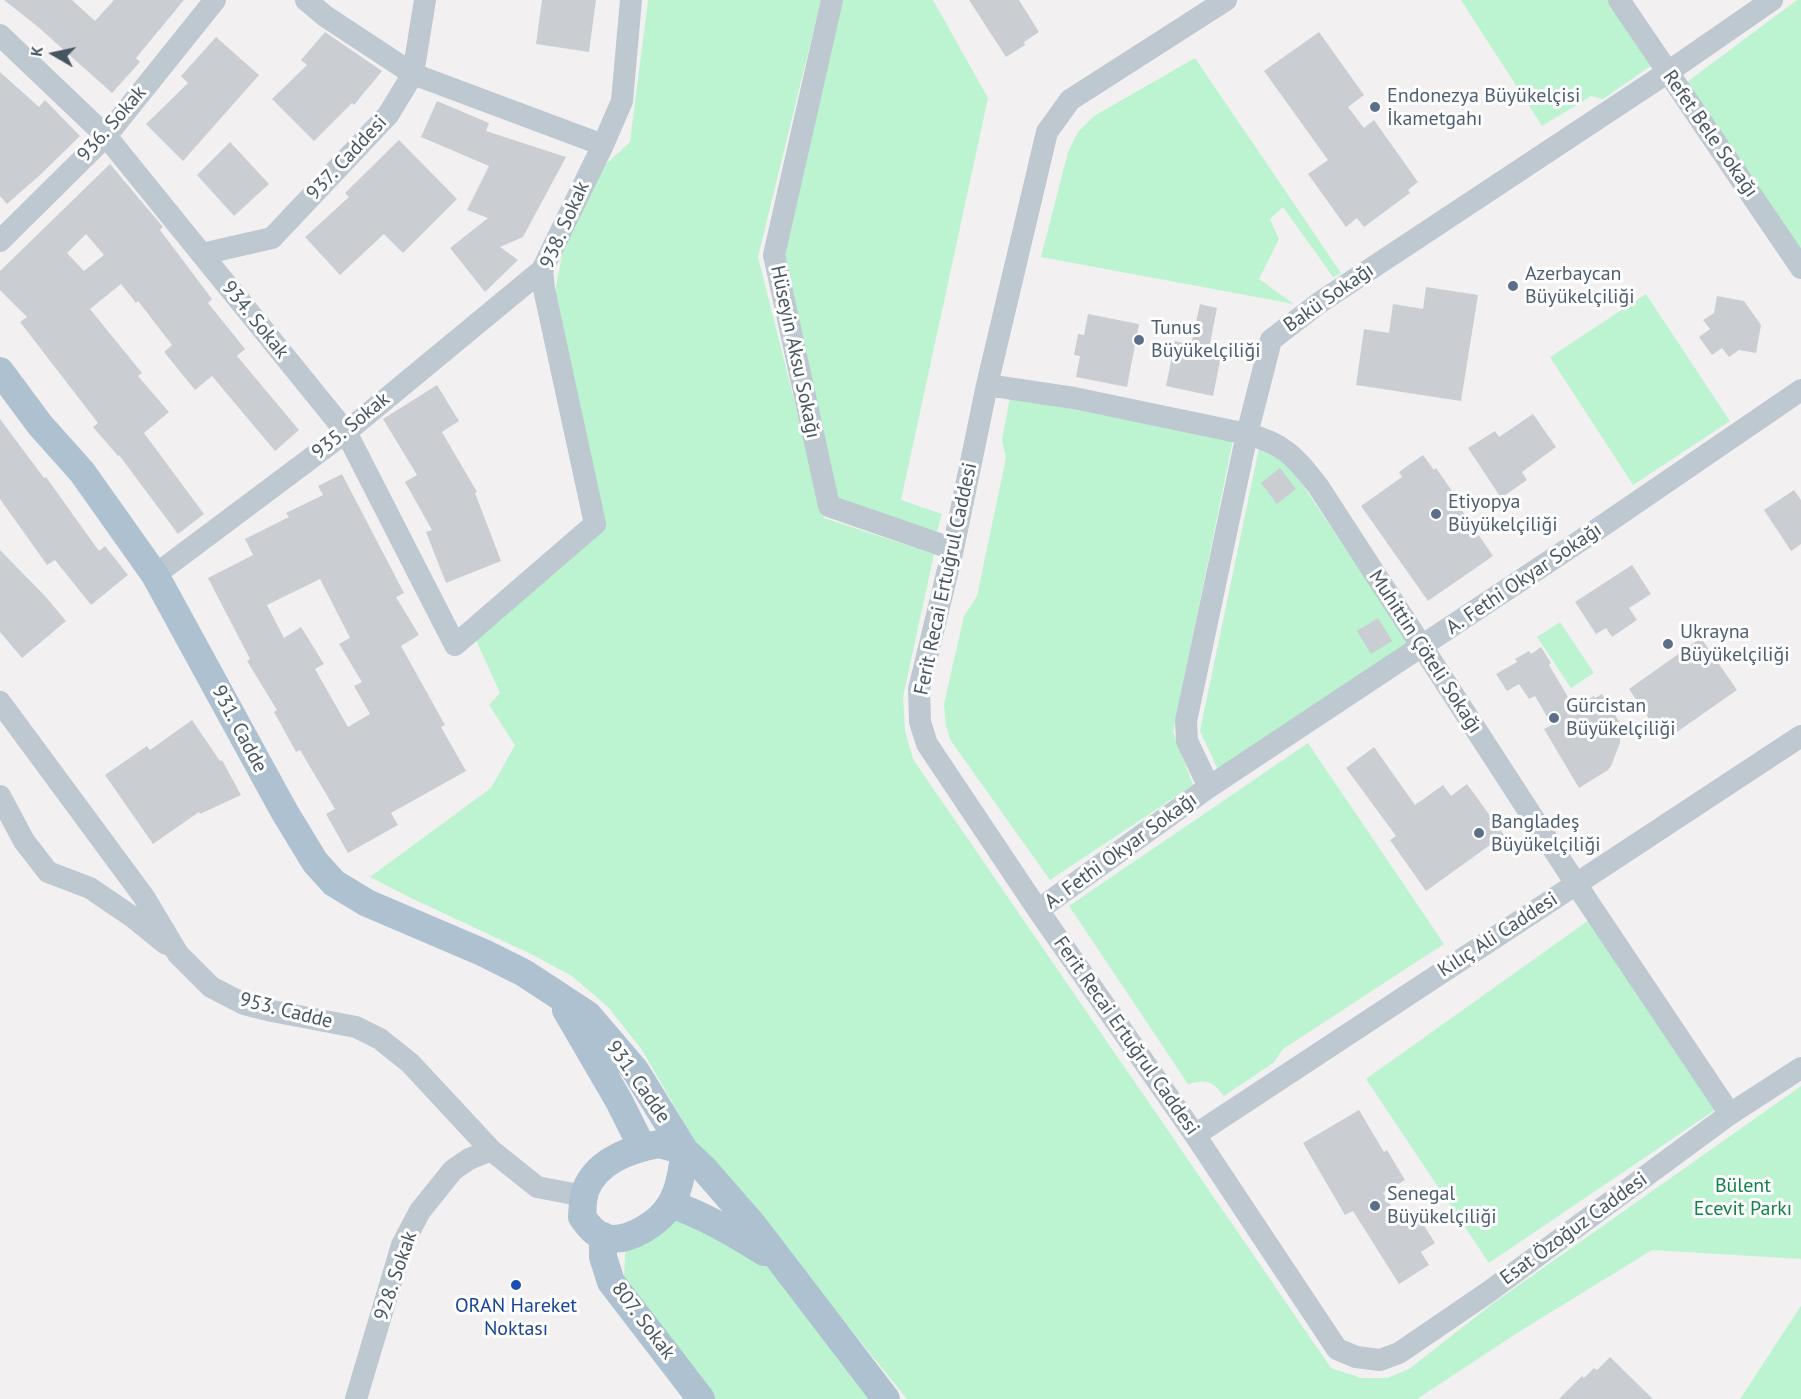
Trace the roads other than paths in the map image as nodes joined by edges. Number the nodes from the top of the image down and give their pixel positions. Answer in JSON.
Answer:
{"nodes":[{"id":1,"x":215,"y":0,"type":"edge"},
{"id":2,"x":306,"y":0,"type":"edge"},
{"id":3,"x":425,"y":0,"type":"edge"},
{"id":4,"x":631,"y":0,"type":"edge"},
{"id":5,"x":832,"y":0,"type":"edge"},
{"id":6,"x":1226,"y":0,"type":"edge"},
{"id":7,"x":1619,"y":0,"type":"edge"},
{"id":8,"x":1772,"y":0,"type":"edge"},
{"id":9,"x":0,"y":35,"type":"edge"},
{"id":10,"x":1668,"y":72,"type":"junction"},
{"id":11,"x":413,"y":74,"type":"junction"},
{"id":12,"x":106,"y":136,"type":"junction"},
{"id":13,"x":603,"y":145,"type":"junction"},
{"id":14,"x":0,"y":241,"type":"edge"},
{"id":15,"x":202,"y":254,"type":"junction"},
{"id":16,"x":1801,"y":268,"type":"edge"},
{"id":17,"x":542,"y":270,"type":"junction"},
{"id":18,"x":0,"y":371,"type":"edge"},
{"id":19,"x":987,"y":386,"type":"junction"},
{"id":20,"x":1801,"y":390,"type":"edge"},
{"id":21,"x":346,"y":432,"type":"junction"},
{"id":22,"x":1247,"y":434,"type":"junction"},
{"id":23,"x":953,"y":549,"type":"junction"},
{"id":24,"x":155,"y":574,"type":"junction"},
{"id":25,"x":454,"y":645,"type":"joint"},
{"id":26,"x":1421,"y":647,"type":"junction"},
{"id":27,"x":0,"y":702,"type":"edge"},
{"id":28,"x":1801,"y":736,"type":"edge"},
{"id":29,"x":1209,"y":788,"type":"junction"},
{"id":30,"x":0,"y":796,"type":"edge"},
{"id":31,"x":1576,"y":884,"type":"junction"},
{"id":32,"x":1038,"y":910,"type":"junction"},
{"id":33,"x":178,"y":954,"type":"junction"},
{"id":34,"x":558,"y":996,"type":"junction"},
{"id":35,"x":1801,"y":1068,"type":"edge"},
{"id":36,"x":1730,"y":1114,"type":"junction"},
{"id":37,"x":1195,"y":1135,"type":"junction"},
{"id":38,"x":642,"y":1147,"type":"junction"},
{"id":39,"x":491,"y":1150,"type":"junction"},
{"id":40,"x":685,"y":1151,"type":"junction"},
{"id":41,"x":584,"y":1196,"type":"junction"},
{"id":42,"x":671,"y":1204,"type":"junction"},
{"id":43,"x":603,"y":1236,"type":"junction"},
{"id":44,"x":783,"y":1265,"type":"junction"},
{"id":45,"x":1337,"y":1349,"type":"joint"},
{"id":46,"x":356,"y":1399,"type":"edge"},
{"id":47,"x":701,"y":1399,"type":"edge"},
{"id":48,"x":886,"y":1399,"type":"edge"}],
"edges":[{"from":1,"to":12,"type":"street","name":"936. Sokak"},
{"from":2,"to":11,"type":"street"},
{"from":3,"to":11,"type":"street","name":"937. Caddesi"},
{"from":4,"to":13,"type":"street"},
{"from":5,"to":23,"type":"street","name":"Hüseyin Aksu Sokağı"},
{"from":6,"to":19,"type":"street","name":"Ferit Recai Ertuğrul Caddesi"},
{"from":7,"to":10,"type":"street","name":"Refet Bele Sokağı"},
{"from":8,"to":10,"type":"street","name":"Bakü Sokağı"},
{"from":9,"to":12,"type":"street","name":"934. Sokak"},
{"from":10,"to":16,"type":"street","name":"Refet Bele Sokağı"},
{"from":10,"to":22,"type":"street","name":"Bakü Sokağı"},
{"from":11,"to":13,"type":"street"},
{"from":11,"to":15,"type":"street","name":"937. Caddesi"},
{"from":12,"to":14,"type":"street","name":"936. Sokak"},
{"from":12,"to":15,"type":"street","name":"934. Sokak"},
{"from":13,"to":17,"type":"street","name":"938. Sokak"},
{"from":15,"to":21,"type":"street","name":"934. Sokak"},
{"from":17,"to":21,"type":"street","name":"935. Sokak"},
{"from":17,"to":25,"type":"street","name":"938. Sokak"},
{"from":18,"to":24,"type":"main road","name":"931. Cadde"},
{"from":19,"to":22,"type":"street","name":"Muhittin Çöteli Sokağı"},
{"from":19,"to":23,"type":"street","name":"Ferit Recai Ertuğrul Caddesi"},
{"from":20,"to":26,"type":"street","name":"A. Fethi Okyar Sokağı"},
{"from":21,"to":24,"type":"street","name":"935. Sokak"},
{"from":21,"to":25,"type":"street","name":"934. Sokak"},
{"from":22,"to":26,"type":"street","name":"Muhittin Çöteli Sokağı"},
{"from":22,"to":29,"type":"street","name":"Bakü Sokağı"},
{"from":23,"to":32,"type":"street","name":"Ferit Recai Ertuğrul Caddesi"},
{"from":24,"to":34,"type":"main road","name":"931. Cadde"},
{"from":26,"to":29,"type":"street","name":"A. Fethi Okyar Sokağı"},
{"from":26,"to":31,"type":"street","name":"Muhittin Çöteli Sokağı"},
{"from":27,"to":33,"type":"street","name":"953. Cadde"},
{"from":28,"to":31,"type":"street","name":"Kılıç Ali Caddesi"},
{"from":29,"to":32,"type":"street","name":"A. Fethi Okyar Sokağı"},
{"from":30,"to":33,"type":"street"},
{"from":31,"to":36,"type":"street","name":"Muhittin Çöteli Sokağı"},
{"from":31,"to":37,"type":"street","name":"Kılıç Ali Caddesi"},
{"from":32,"to":37,"type":"street","name":"Ferit Recai Ertuğrul Caddesi"},
{"from":33,"to":39,"type":"street","name":"953. Cadde"},
{"from":34,"to":38,"type":"main road","name":"931. Cadde"},
{"from":34,"to":40,"type":"main road","name":"931. Cadde"},
{"from":35,"to":36,"type":"street","name":"Esat Özoğuz Caddesi"},
{"from":36,"to":45,"type":"street","name":"Esat Özoğuz Caddesi"},
{"from":37,"to":45,"type":"street","name":"Ferit Recai Ertuğrul Caddesi"},
{"from":38,"to":40,"type":"main road"},
{"from":38,"to":41,"type":"main road"},
{"from":39,"to":41,"type":"street","name":"953. Cadde"},
{"from":39,"to":46,"type":"street","name":"928. Sokak"},
{"from":40,"to":42,"type":"main road"},
{"from":40,"to":44,"type":"main road","name":"931. Cadde"},
{"from":41,"to":43,"type":"main road"},
{"from":42,"to":43,"type":"main road"},
{"from":42,"to":44,"type":"main road"},
{"from":43,"to":47,"type":"main road","name":"807. Sokak"},
{"from":44,"to":48,"type":"main road","name":"931. Cadde"}]}
